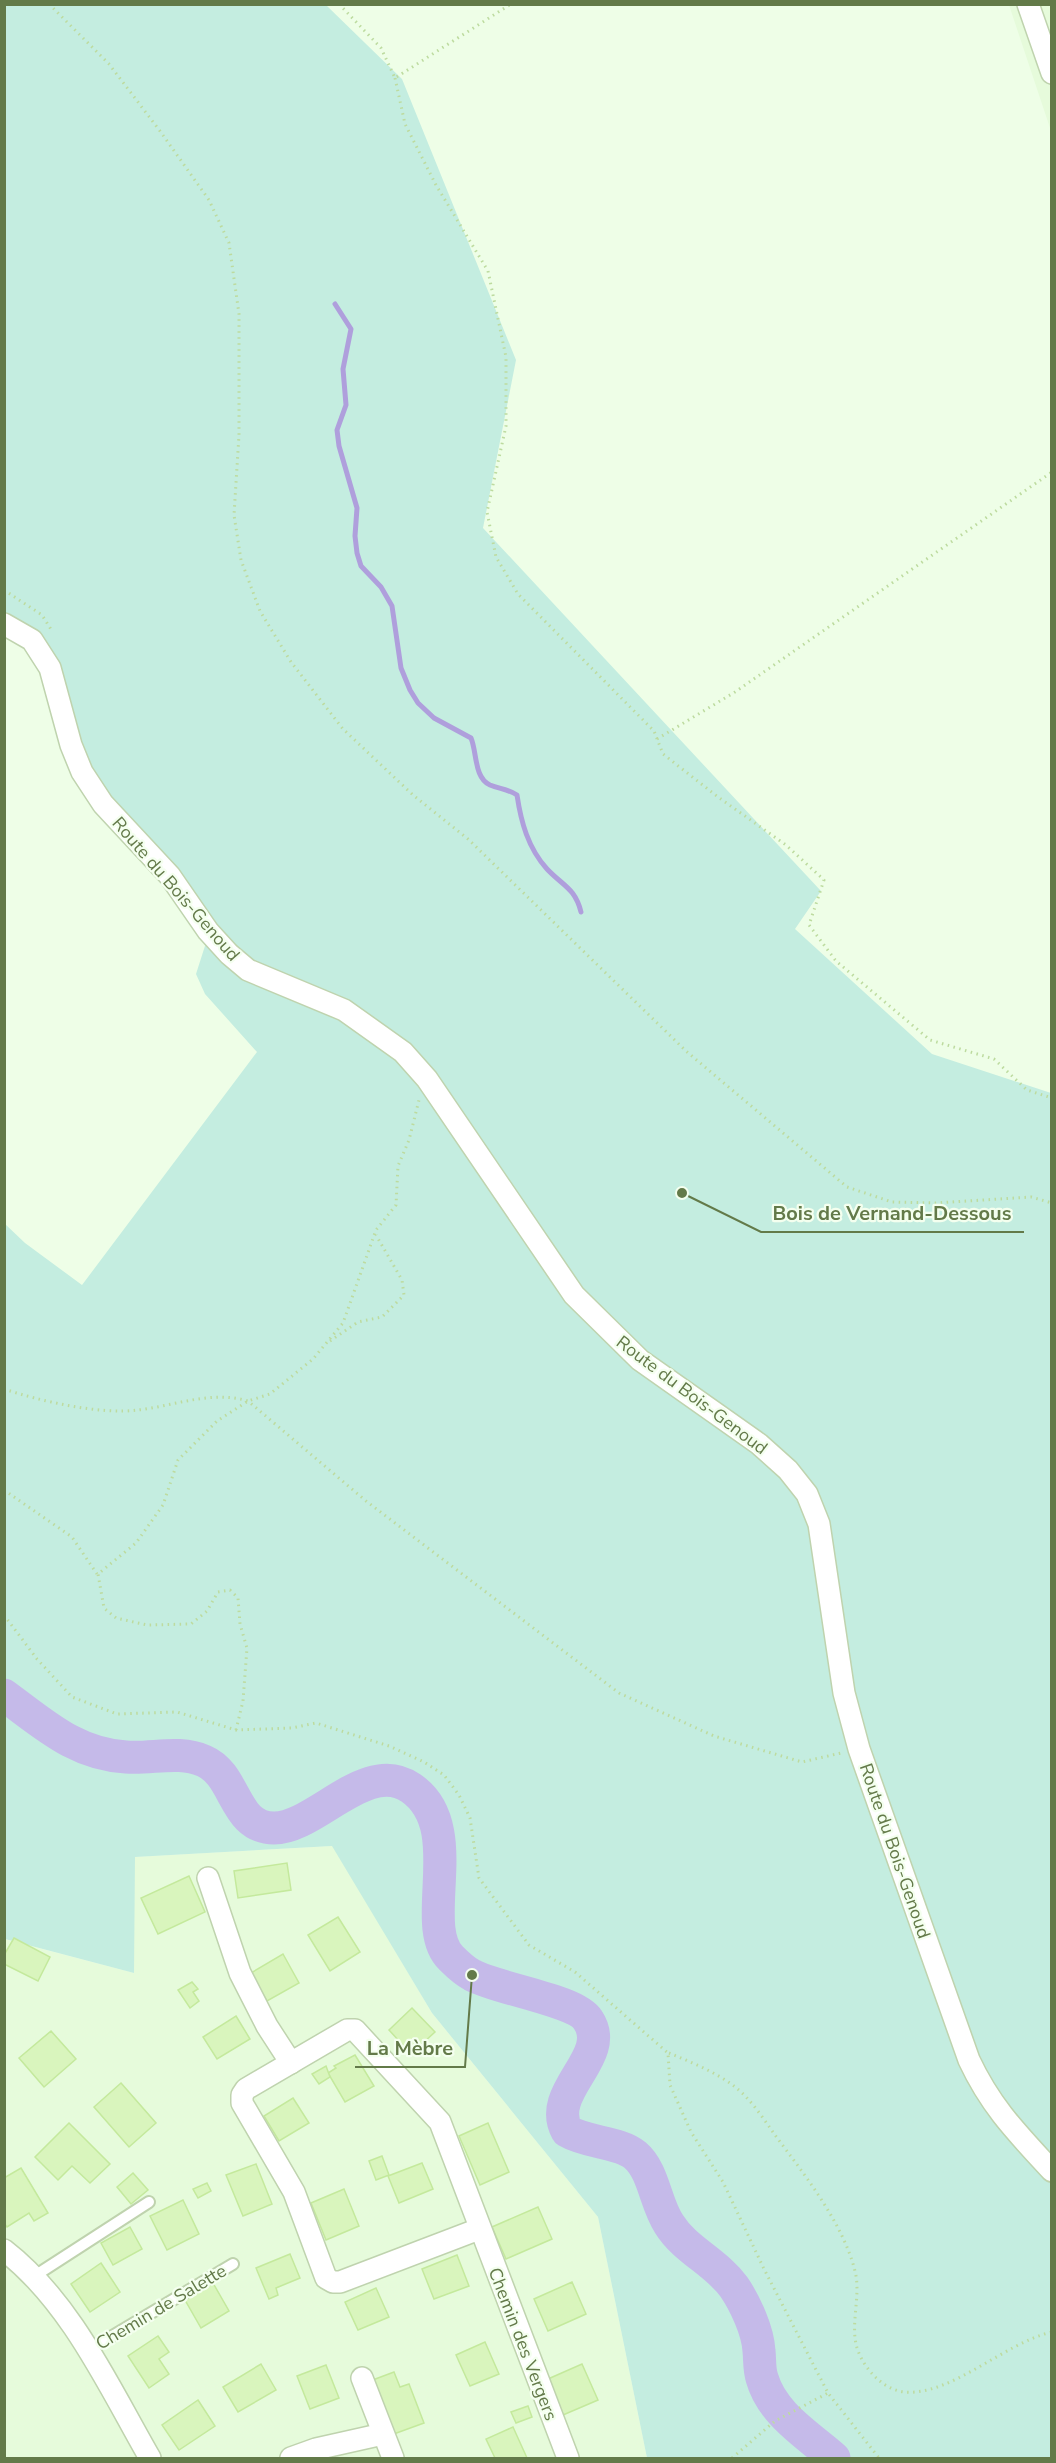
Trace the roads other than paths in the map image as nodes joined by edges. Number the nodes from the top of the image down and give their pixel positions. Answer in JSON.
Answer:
{"nodes":[{"id":1,"x":1028,"y":4,"type":"edge"},
{"id":2,"x":1052,"y":73,"type":"edge"},
{"id":3,"x":4,"y":624,"type":"edge"},
{"id":4,"x":208,"y":1878,"type":"dead end"},
{"id":5,"x":291,"y":2063,"type":"junction"},
{"id":6,"x":1052,"y":2171,"type":"edge"},
{"id":7,"x":148,"y":2202,"type":"dead end"},
{"id":8,"x":479,"y":2229,"type":"junction"},
{"id":9,"x":4,"y":2250,"type":"edge"},
{"id":10,"x":233,"y":2264,"type":"dead end"},
{"id":11,"x":33,"y":2277,"type":"junction"},
{"id":12,"x":89,"y":2350,"type":"junction"},
{"id":13,"x":362,"y":2378,"type":"dead end"},
{"id":14,"x":383,"y":2434,"type":"junction"},
{"id":15,"x":150,"y":2458,"type":"edge"},
{"id":16,"x":291,"y":2458,"type":"edge"},
{"id":17,"x":393,"y":2458,"type":"edge"},
{"id":18,"x":567,"y":2458,"type":"edge"}],
"edges":[{"from":1,"to":2,"type":"street"},
{"from":3,"to":6,"type":"street","name":"Route du Bois-Genoud"},
{"from":4,"to":5,"type":"street"},
{"from":5,"to":8,"type":"street","name":"Chemin des Vergers"},
{"from":5,"to":8,"type":"street","name":"Chemin des Vergers"},
{"from":7,"to":11,"type":"lane"},
{"from":8,"to":18,"type":"street","name":"Chemin des Vergers"},
{"from":9,"to":11,"type":"street","name":"Chemin de Salette"},
{"from":10,"to":12,"type":"lane","name":"Chemin de Salette"},
{"from":11,"to":12,"type":"street","name":"Chemin de Salette"},
{"from":12,"to":15,"type":"street","name":"Chemin de Salette"},
{"from":13,"to":14,"type":"street"},
{"from":14,"to":16,"type":"street"},
{"from":14,"to":17,"type":"street"}]}
